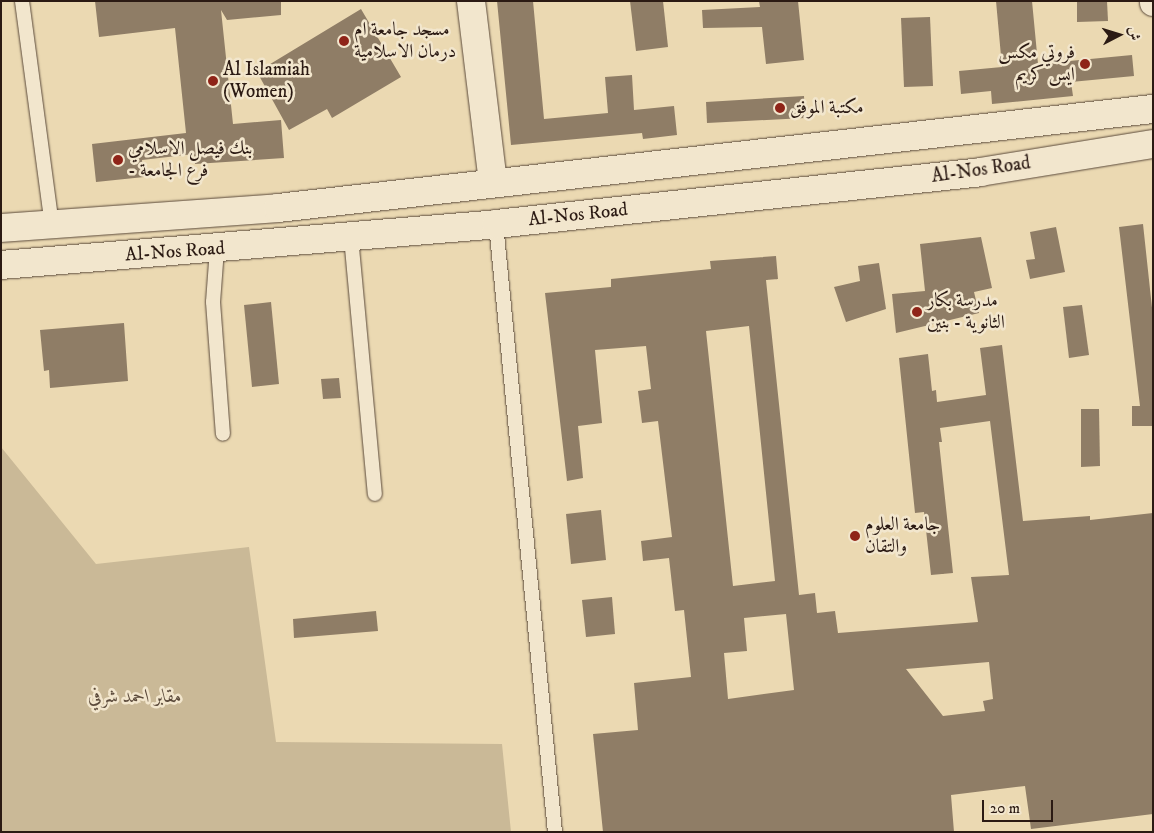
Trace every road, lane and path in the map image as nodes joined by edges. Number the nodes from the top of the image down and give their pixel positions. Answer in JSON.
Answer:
{"nodes":[{"id":1,"x":22,"y":1,"type":"edge"},
{"id":2,"x":471,"y":1,"type":"edge"},
{"id":3,"x":1153,"y":109,"type":"edge"},
{"id":4,"x":1153,"y":144,"type":"edge"},
{"id":5,"x":493,"y":183,"type":"junction"},
{"id":6,"x":496,"y":224,"type":"junction"},
{"id":7,"x":52,"y":225,"type":"junction"},
{"id":8,"x":1,"y":228,"type":"edge"},
{"id":9,"x":351,"y":237,"type":"junction"},
{"id":10,"x":217,"y":250,"type":"junction"},
{"id":11,"x":1,"y":266,"type":"edge"},
{"id":12,"x":223,"y":434,"type":"dead end"},
{"id":13,"x":375,"y":494,"type":"dead end"},
{"id":14,"x":555,"y":832,"type":"edge"}],
"edges":[{"from":1,"to":7,"type":"lane"},
{"from":2,"to":5,"type":"main road"},
{"from":3,"to":5,"type":"main road","name":"Al-Nos Road"},
{"from":4,"to":6,"type":"main road","name":"Al-Nos Road"},
{"from":5,"to":7,"type":"main road","name":"Al-Nos Road"},
{"from":6,"to":9,"type":"main road","name":"Al-Nos Road"},
{"from":6,"to":14,"type":"lane"},
{"from":7,"to":8,"type":"main road","name":"Al-Nos Road"},
{"from":9,"to":10,"type":"main road","name":"Al-Nos Road"},
{"from":9,"to":13,"type":"lane"},
{"from":10,"to":11,"type":"main road","name":"Al-Nos Road"},
{"from":10,"to":12,"type":"lane"}]}
